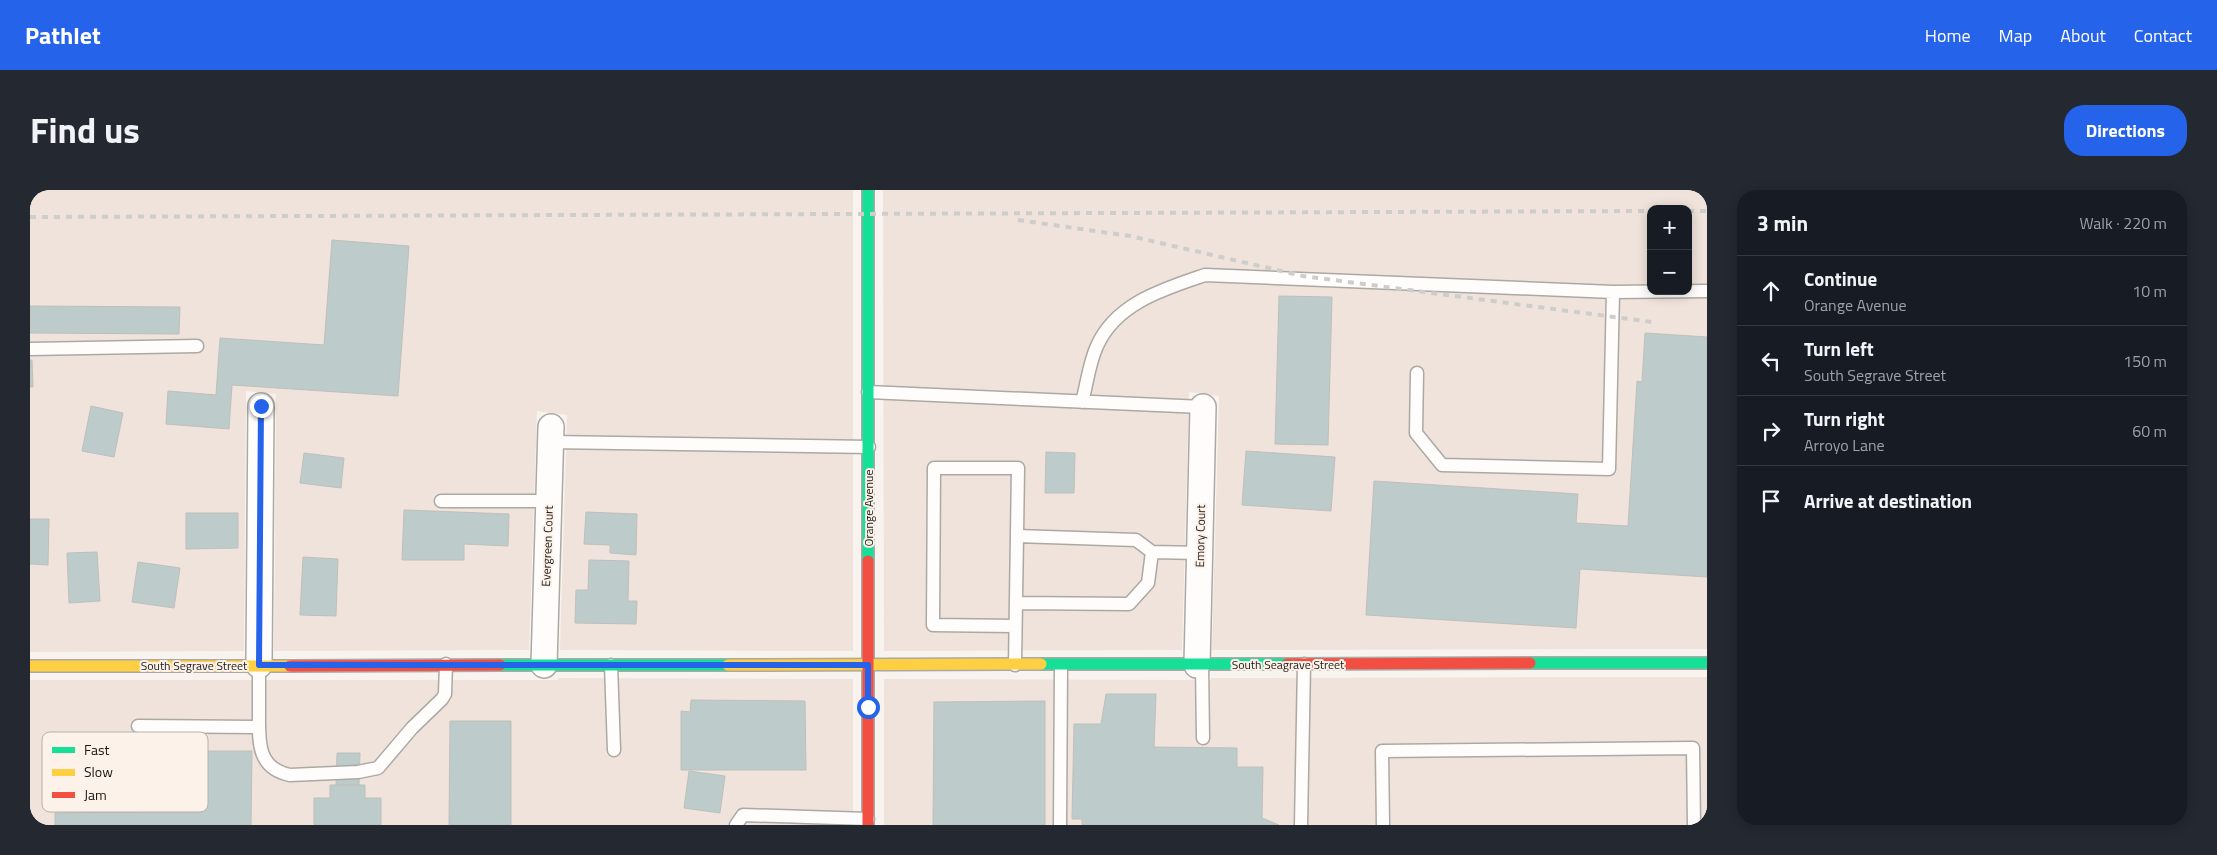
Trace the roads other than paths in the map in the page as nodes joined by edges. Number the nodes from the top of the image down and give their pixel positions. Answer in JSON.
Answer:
{"nodes":[{"id":1,"x":868,"y":190,"type":"edge"},
{"id":2,"x":1707,"y":291,"type":"edge"},
{"id":3,"x":1614,"y":292,"type":"junction"},
{"id":4,"x":197,"y":346,"type":"dead end"},
{"id":5,"x":30,"y":349,"type":"edge"},
{"id":6,"x":1417,"y":373,"type":"dead end"},
{"id":7,"x":868,"y":392,"type":"junction"},
{"id":8,"x":1082,"y":402,"type":"junction"},
{"id":9,"x":261,"y":406,"type":"dead end"},
{"id":10,"x":1203,"y":407,"type":"joint"},
{"id":11,"x":551,"y":434,"type":"joint"},
{"id":12,"x":868,"y":447,"type":"junction"},
{"id":13,"x":440,"y":501,"type":"dead end"},
{"id":14,"x":549,"y":501,"type":"junction"},
{"id":15,"x":1017,"y":536,"type":"junction"},
{"id":16,"x":1152,"y":552,"type":"junction"},
{"id":17,"x":1200,"y":553,"type":"junction"},
{"id":18,"x":1016,"y":603,"type":"junction"},
{"id":19,"x":1015,"y":626,"type":"junction"},
{"id":20,"x":1707,"y":663,"type":"edge"},
{"id":21,"x":446,"y":664,"type":"junction"},
{"id":22,"x":1199,"y":664,"type":"junction"},
{"id":23,"x":1304,"y":664,"type":"junction"},
{"id":24,"x":259,"y":665,"type":"junction"},
{"id":25,"x":544,"y":665,"type":"junction"},
{"id":26,"x":611,"y":665,"type":"junction"},
{"id":27,"x":868,"y":665,"type":"junction"},
{"id":28,"x":1015,"y":665,"type":"junction"},
{"id":29,"x":1062,"y":665,"type":"junction"},
{"id":30,"x":30,"y":666,"type":"edge"},
{"id":31,"x":138,"y":726,"type":"dead end"},
{"id":32,"x":259,"y":726,"type":"junction"},
{"id":33,"x":1203,"y":738,"type":"dead end"},
{"id":34,"x":614,"y":750,"type":"dead end"},
{"id":35,"x":868,"y":822,"type":"edge"},
{"id":36,"x":736,"y":825,"type":"edge"},
{"id":37,"x":1060,"y":825,"type":"edge"},
{"id":38,"x":1301,"y":825,"type":"edge"},
{"id":39,"x":1383,"y":825,"type":"edge"},
{"id":40,"x":1694,"y":825,"type":"edge"}],
"edges":[{"from":1,"to":7,"type":"street","name":"Orange Avenue"},
{"from":2,"to":3,"type":"lane"},
{"from":3,"to":6,"type":"lane"},
{"from":3,"to":8,"type":"lane"},
{"from":4,"to":5,"type":"lane"},
{"from":7,"to":8,"type":"lane"},
{"from":7,"to":12,"type":"street","name":"Orange Avenue"},
{"from":8,"to":10,"type":"lane"},
{"from":9,"to":24,"type":"street"},
{"from":10,"to":17,"type":"street","name":"Emory Court"},
{"from":11,"to":12,"type":"lane"},
{"from":11,"to":14,"type":"street","name":"Evergreen Court"},
{"from":12,"to":27,"type":"street","name":"Orange Avenue"},
{"from":13,"to":14,"type":"lane"},
{"from":14,"to":25,"type":"street","name":"Evergreen Court"},
{"from":15,"to":16,"type":"lane"},
{"from":15,"to":18,"type":"lane"},
{"from":15,"to":19,"type":"lane"},
{"from":16,"to":17,"type":"lane"},
{"from":16,"to":18,"type":"lane"},
{"from":17,"to":22,"type":"street","name":"Emory Court"},
{"from":18,"to":19,"type":"lane"},
{"from":19,"to":28,"type":"lane"},
{"from":20,"to":23,"type":"street","name":"South Seagrave Street"},
{"from":21,"to":24,"type":"street","name":"South Segrave Street"},
{"from":21,"to":25,"type":"street","name":"South Segrave Street"},
{"from":21,"to":32,"type":"lane"},
{"from":22,"to":23,"type":"street","name":"South Seagrave Street"},
{"from":22,"to":29,"type":"street","name":"South Seagrave Street"},
{"from":22,"to":33,"type":"lane"},
{"from":23,"to":38,"type":"lane"},
{"from":24,"to":30,"type":"street","name":"South Segrave Street"},
{"from":24,"to":32,"type":"lane"},
{"from":25,"to":26,"type":"street","name":"South Segrave Street"},
{"from":26,"to":27,"type":"street","name":"South Segrave Street"},
{"from":26,"to":34,"type":"lane"},
{"from":27,"to":28,"type":"street","name":"South Seagrave Street"},
{"from":27,"to":35,"type":"street","name":"Orange Avenue"},
{"from":28,"to":29,"type":"street","name":"South Seagrave Street"},
{"from":29,"to":37,"type":"lane"},
{"from":31,"to":32,"type":"lane"},
{"from":35,"to":36,"type":"lane"},
{"from":39,"to":40,"type":"lane"}]}
